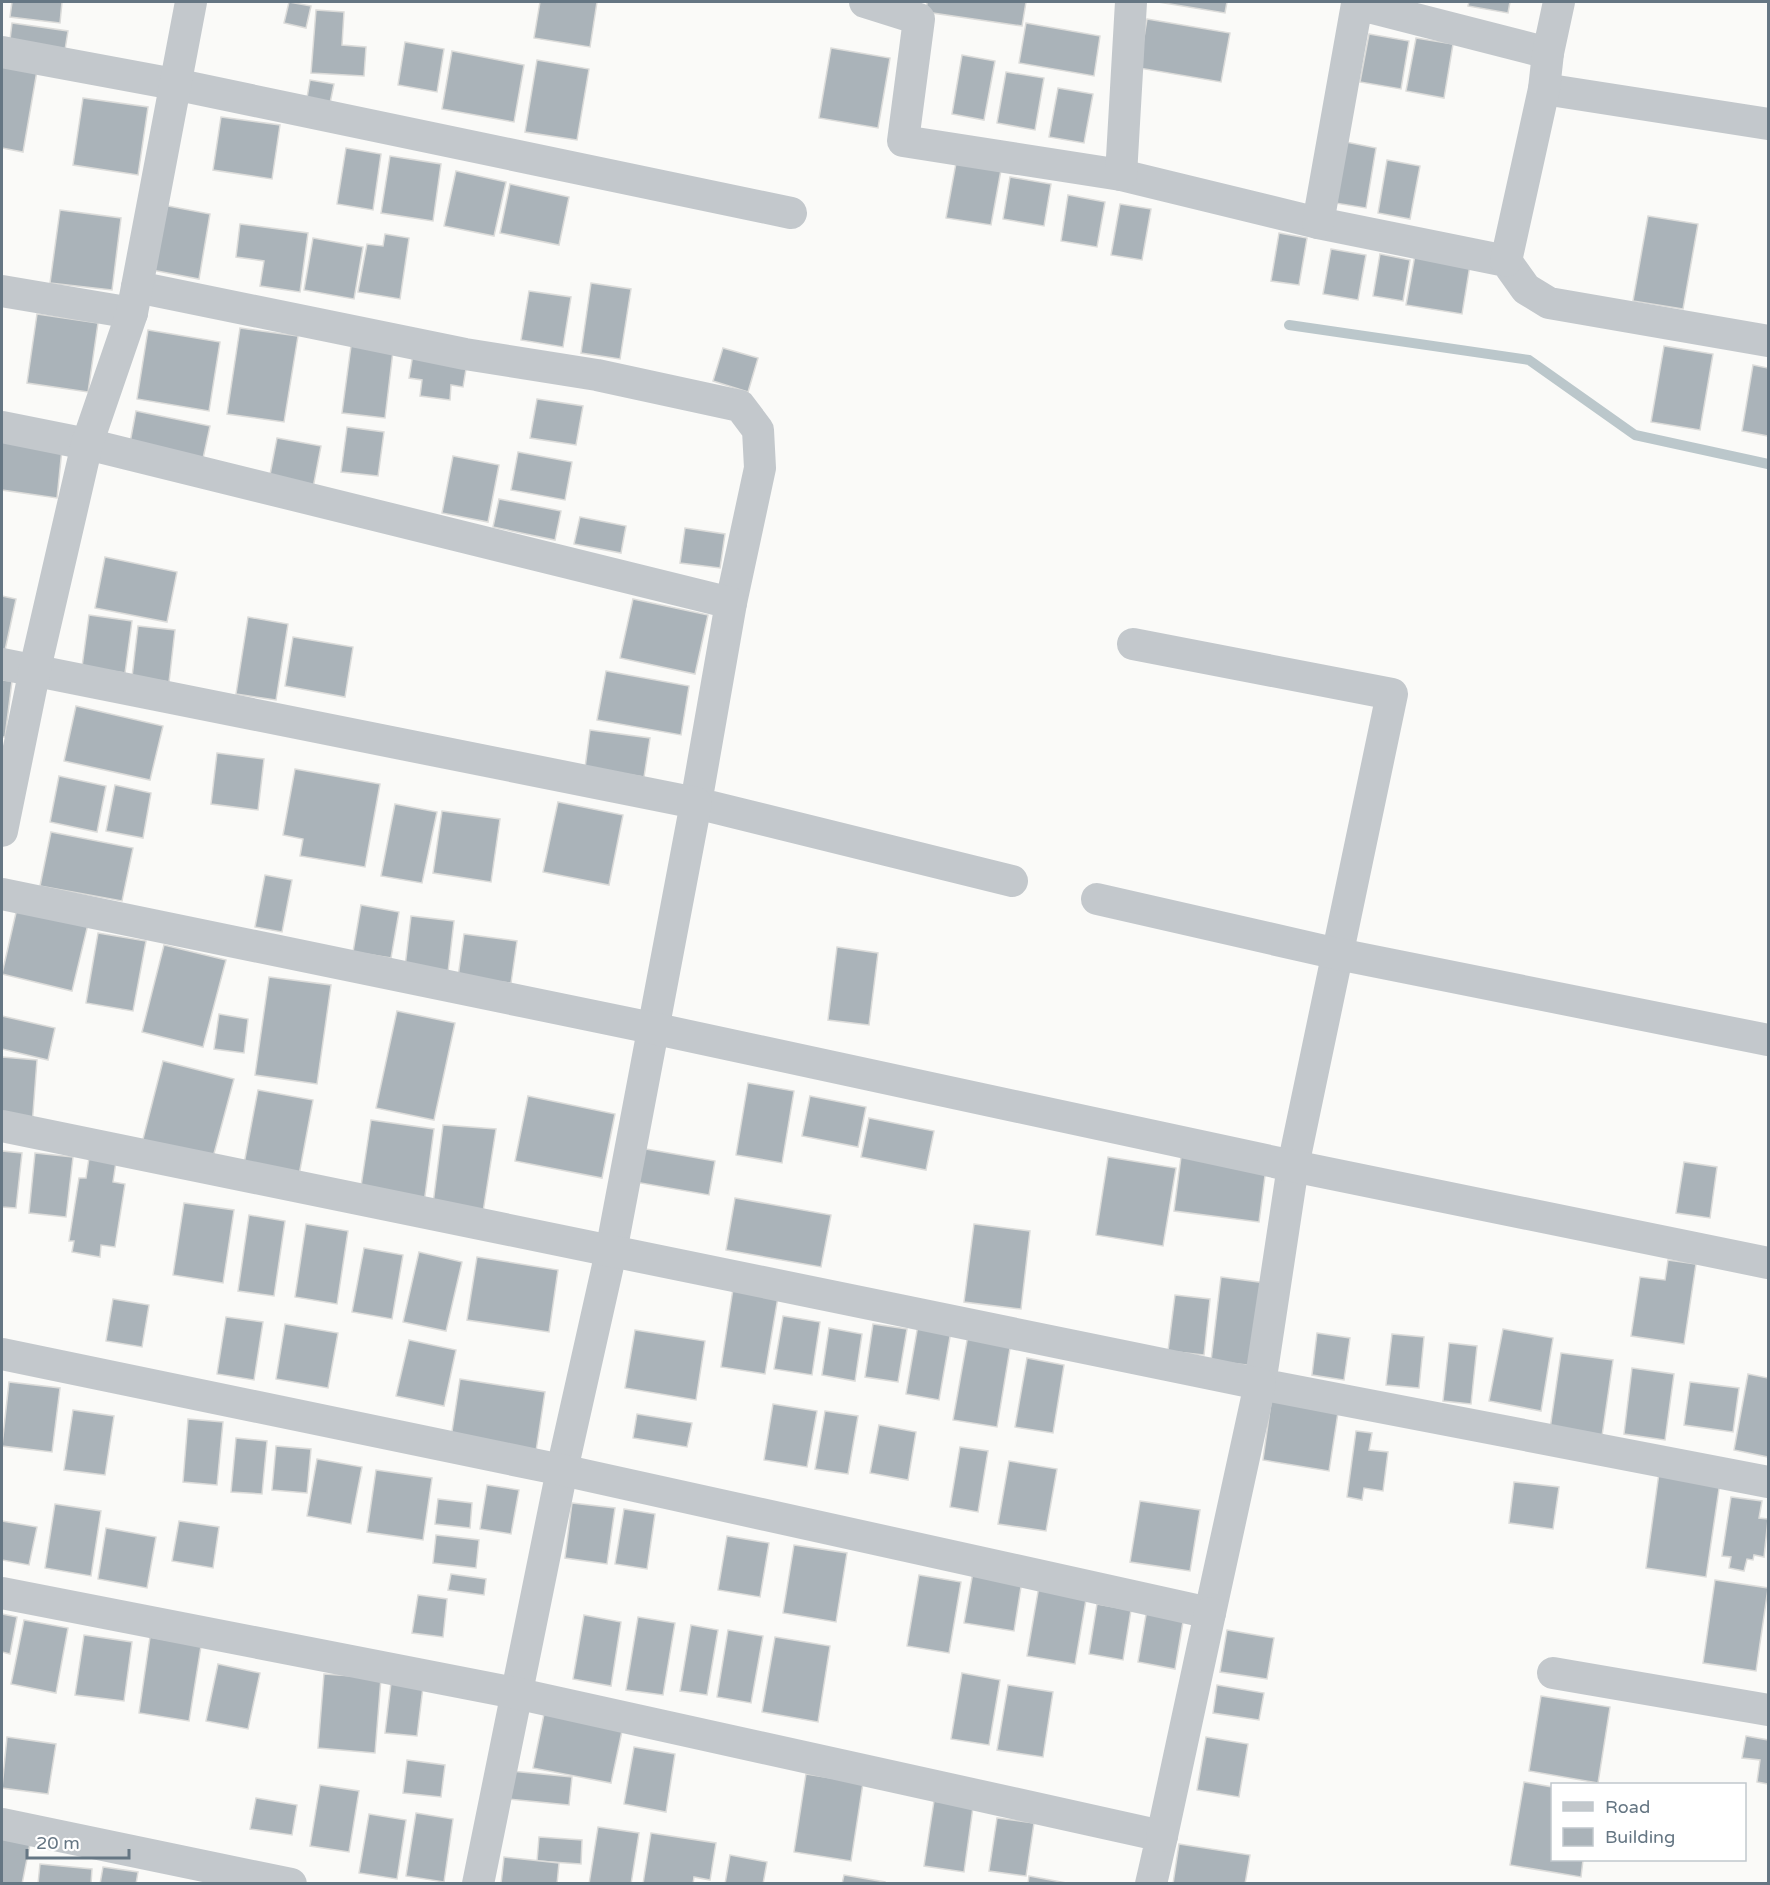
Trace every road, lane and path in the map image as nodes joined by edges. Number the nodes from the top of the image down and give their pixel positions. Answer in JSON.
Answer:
{"nodes":[{"id":1,"x":191,"y":2,"type":"edge"},
{"id":2,"x":865,"y":2,"type":"edge"},
{"id":3,"x":1131,"y":2,"type":"edge"},
{"id":4,"x":1559,"y":2,"type":"edge"},
{"id":5,"x":1357,"y":3,"type":"edge"},
{"id":6,"x":2,"y":52,"type":"edge"},
{"id":7,"x":1548,"y":53,"type":"junction"},
{"id":8,"x":174,"y":84,"type":"junction"},
{"id":9,"x":1544,"y":89,"type":"junction"},
{"id":10,"x":1768,"y":124,"type":"edge"},
{"id":11,"x":1121,"y":175,"type":"junction"},
{"id":12,"x":791,"y":213,"type":"dead end"},
{"id":13,"x":1318,"y":223,"type":"junction"},
{"id":14,"x":1506,"y":261,"type":"junction"},
{"id":15,"x":2,"y":291,"type":"edge"},
{"id":16,"x":135,"y":300,"type":"junction"},
{"id":17,"x":1768,"y":341,"type":"edge"},
{"id":18,"x":2,"y":427,"type":"edge"},
{"id":19,"x":87,"y":444,"type":"junction"},
{"id":20,"x":731,"y":603,"type":"junction"},
{"id":21,"x":1133,"y":644,"type":"dead end"},
{"id":22,"x":2,"y":664,"type":"edge"},
{"id":23,"x":35,"y":669,"type":"junction"},
{"id":24,"x":696,"y":803,"type":"junction"},
{"id":25,"x":2,"y":831,"type":"edge"},
{"id":26,"x":1012,"y":881,"type":"dead end"},
{"id":27,"x":2,"y":894,"type":"edge"},
{"id":28,"x":1097,"y":899,"type":"dead end"},
{"id":29,"x":1338,"y":954,"type":"junction"},
{"id":30,"x":652,"y":1028,"type":"junction"},
{"id":31,"x":1768,"y":1040,"type":"edge"},
{"id":32,"x":2,"y":1126,"type":"edge"},
{"id":33,"x":1293,"y":1166,"type":"junction"},
{"id":34,"x":611,"y":1252,"type":"junction"},
{"id":35,"x":1768,"y":1263,"type":"edge"},
{"id":36,"x":2,"y":1354,"type":"edge"},
{"id":37,"x":1260,"y":1384,"type":"junction"},
{"id":38,"x":562,"y":1470,"type":"junction"},
{"id":39,"x":1768,"y":1482,"type":"edge"},
{"id":40,"x":2,"y":1593,"type":"edge"},
{"id":41,"x":1209,"y":1613,"type":"junction"},
{"id":42,"x":1553,"y":1672,"type":"dead end"},
{"id":43,"x":515,"y":1693,"type":"junction"},
{"id":44,"x":1768,"y":1710,"type":"edge"},
{"id":45,"x":2,"y":1824,"type":"edge"},
{"id":46,"x":1162,"y":1836,"type":"junction"},
{"id":47,"x":291,"y":1884,"type":"edge"},
{"id":48,"x":478,"y":1884,"type":"edge"},
{"id":49,"x":1151,"y":1884,"type":"edge"}],
"edges":[{"from":1,"to":8,"type":"street"},
{"from":2,"to":11,"type":"street"},
{"from":3,"to":11,"type":"street"},
{"from":4,"to":7,"type":"street"},
{"from":5,"to":7,"type":"street"},
{"from":5,"to":13,"type":"street"},
{"from":6,"to":8,"type":"street"},
{"from":7,"to":9,"type":"street"},
{"from":8,"to":12,"type":"street"},
{"from":8,"to":16,"type":"street"},
{"from":9,"to":10,"type":"street"},
{"from":9,"to":14,"type":"street"},
{"from":11,"to":13,"type":"street"},
{"from":13,"to":14,"type":"street"},
{"from":14,"to":17,"type":"street"},
{"from":15,"to":16,"type":"street"},
{"from":16,"to":19,"type":"street"},
{"from":16,"to":20,"type":"street"},
{"from":18,"to":19,"type":"street"},
{"from":19,"to":20,"type":"street"},
{"from":19,"to":23,"type":"street"},
{"from":20,"to":24,"type":"street"},
{"from":21,"to":29,"type":"street"},
{"from":22,"to":23,"type":"street"},
{"from":23,"to":24,"type":"street"},
{"from":23,"to":25,"type":"street"},
{"from":24,"to":26,"type":"street"},
{"from":24,"to":30,"type":"street"},
{"from":27,"to":30,"type":"street"},
{"from":28,"to":29,"type":"street"},
{"from":29,"to":31,"type":"street"},
{"from":29,"to":33,"type":"street"},
{"from":30,"to":33,"type":"street"},
{"from":30,"to":34,"type":"street"},
{"from":32,"to":34,"type":"street"},
{"from":33,"to":35,"type":"street"},
{"from":33,"to":37,"type":"street"},
{"from":34,"to":37,"type":"street"},
{"from":34,"to":38,"type":"street"},
{"from":36,"to":38,"type":"street"},
{"from":37,"to":39,"type":"street"},
{"from":37,"to":41,"type":"street"},
{"from":38,"to":41,"type":"street"},
{"from":38,"to":43,"type":"street"},
{"from":40,"to":43,"type":"street"},
{"from":41,"to":46,"type":"street"},
{"from":42,"to":44,"type":"street"},
{"from":43,"to":46,"type":"street"},
{"from":43,"to":48,"type":"street"},
{"from":45,"to":47,"type":"street"},
{"from":46,"to":49,"type":"street"}]}
